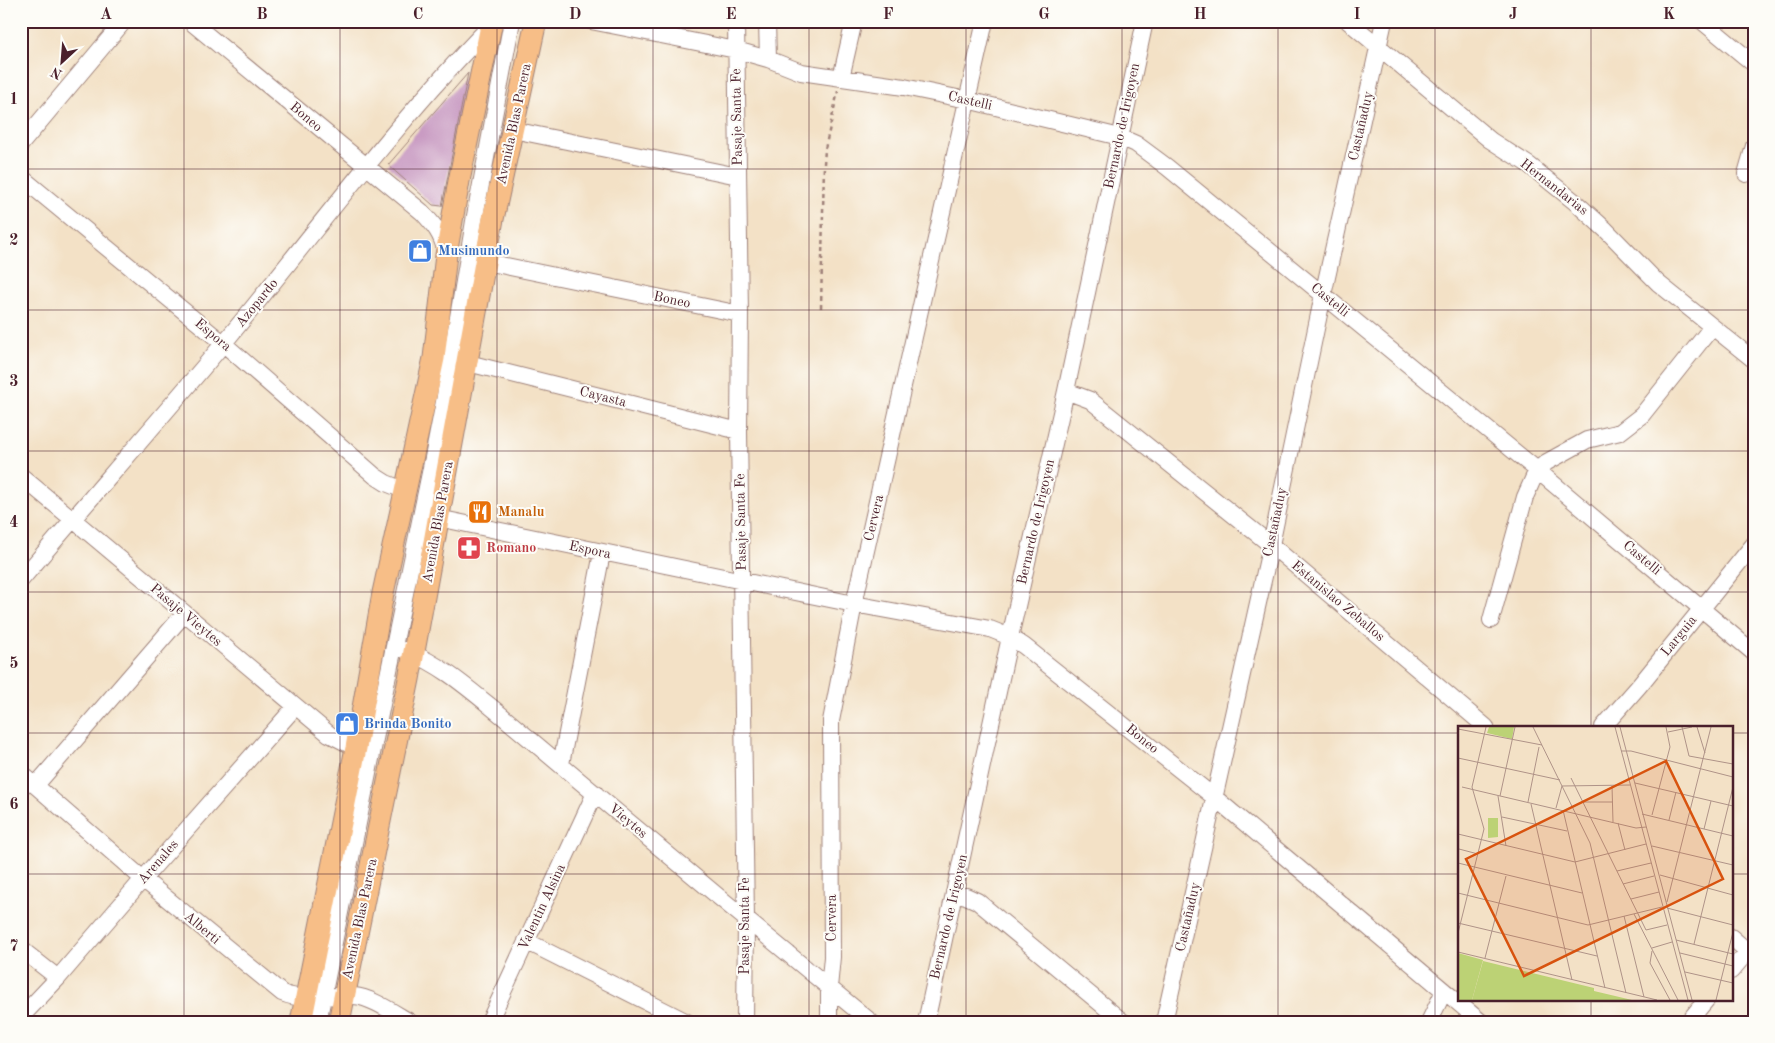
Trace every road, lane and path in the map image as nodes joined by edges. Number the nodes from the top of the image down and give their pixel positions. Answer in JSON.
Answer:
{"nodes":[{"id":1,"x":124,"y":21,"type":"edge"},
{"id":2,"x":190,"y":21,"type":"edge"},
{"id":3,"x":512,"y":21,"type":"edge"},
{"id":4,"x":536,"y":21,"type":"edge"},
{"id":5,"x":591,"y":21,"type":"edge"},
{"id":6,"x":736,"y":21,"type":"edge"},
{"id":7,"x":767,"y":21,"type":"edge"},
{"id":8,"x":854,"y":21,"type":"edge"},
{"id":9,"x":985,"y":21,"type":"edge"},
{"id":10,"x":1145,"y":21,"type":"edge"},
{"id":11,"x":1348,"y":21,"type":"edge"},
{"id":12,"x":1384,"y":21,"type":"edge"},
{"id":13,"x":1702,"y":21,"type":"edge"},
{"id":14,"x":492,"y":23,"type":"edge"},
{"id":15,"x":1379,"y":46,"type":"junction"},
{"id":16,"x":736,"y":50,"type":"junction"},
{"id":17,"x":768,"y":59,"type":"junction"},
{"id":18,"x":1754,"y":64,"type":"edge"},
{"id":19,"x":841,"y":78,"type":"junction"},
{"id":20,"x":968,"y":100,"type":"junction"},
{"id":21,"x":513,"y":130,"type":"junction"},
{"id":22,"x":1120,"y":137,"type":"junction"},
{"id":23,"x":21,"y":144,"type":"edge"},
{"id":24,"x":1754,"y":146,"type":"edge"},
{"id":25,"x":366,"y":166,"type":"junction"},
{"id":26,"x":1746,"y":174,"type":"dead end"},
{"id":27,"x":738,"y":176,"type":"junction"},
{"id":28,"x":21,"y":177,"type":"edge"},
{"id":29,"x":422,"y":212,"type":"junction"},
{"id":30,"x":484,"y":220,"type":"junction"},
{"id":31,"x":452,"y":221,"type":"junction"},
{"id":32,"x":446,"y":255,"type":"junction"},
{"id":33,"x":486,"y":262,"type":"junction"},
{"id":34,"x":1323,"y":295,"type":"junction"},
{"id":35,"x":821,"y":308,"type":"dead end"},
{"id":36,"x":740,"y":314,"type":"junction"},
{"id":37,"x":1712,"y":327,"type":"junction"},
{"id":38,"x":224,"y":344,"type":"junction"},
{"id":39,"x":1754,"y":360,"type":"edge"},
{"id":40,"x":468,"y":364,"type":"junction"},
{"id":41,"x":1066,"y":391,"type":"junction"},
{"id":42,"x":739,"y":431,"type":"junction"},
{"id":43,"x":1537,"y":470,"type":"junction"},
{"id":44,"x":21,"y":476,"type":"edge"},
{"id":45,"x":406,"y":491,"type":"junction"},
{"id":46,"x":438,"y":518,"type":"junction"},
{"id":47,"x":72,"y":520,"type":"junction"},
{"id":48,"x":1271,"y":544,"type":"junction"},
{"id":49,"x":1754,"y":544,"type":"edge"},
{"id":50,"x":602,"y":552,"type":"junction"},
{"id":51,"x":21,"y":580,"type":"edge"},
{"id":52,"x":742,"y":581,"type":"junction"},
{"id":53,"x":854,"y":604,"type":"junction"},
{"id":54,"x":1701,"y":608,"type":"junction"},
{"id":55,"x":184,"y":614,"type":"junction"},
{"id":56,"x":1490,"y":620,"type":"dead end"},
{"id":57,"x":1010,"y":637,"type":"junction"},
{"id":58,"x":384,"y":643,"type":"junction"},
{"id":59,"x":1754,"y":653,"type":"edge"},
{"id":60,"x":414,"y":654,"type":"junction"},
{"id":61,"x":294,"y":707,"type":"junction"},
{"id":62,"x":1485,"y":726,"type":"edge"},
{"id":63,"x":1604,"y":726,"type":"edge"},
{"id":64,"x":356,"y":748,"type":"junction"},
{"id":65,"x":561,"y":764,"type":"junction"},
{"id":66,"x":21,"y":772,"type":"edge"},
{"id":67,"x":36,"y":785,"type":"junction"},
{"id":68,"x":595,"y":793,"type":"junction"},
{"id":69,"x":1214,"y":797,"type":"junction"},
{"id":70,"x":143,"y":879,"type":"junction"},
{"id":71,"x":954,"y":893,"type":"junction"},
{"id":72,"x":746,"y":920,"type":"junction"},
{"id":73,"x":1732,"y":938,"type":"edge"},
{"id":74,"x":526,"y":941,"type":"junction"},
{"id":75,"x":21,"y":949,"type":"edge"},
{"id":76,"x":1752,"y":951,"type":"edge"},
{"id":77,"x":1732,"y":970,"type":"edge"},
{"id":78,"x":58,"y":978,"type":"junction"},
{"id":79,"x":829,"y":988,"type":"junction"},
{"id":80,"x":1444,"y":991,"type":"junction"},
{"id":81,"x":344,"y":995,"type":"junction"},
{"id":82,"x":314,"y":998,"type":"junction"},
{"id":83,"x":1706,"y":1000,"type":"edge"},
{"id":84,"x":21,"y":1017,"type":"edge"},
{"id":85,"x":300,"y":1022,"type":"edge"},
{"id":86,"x":318,"y":1022,"type":"edge"},
{"id":87,"x":339,"y":1022,"type":"edge"},
{"id":88,"x":410,"y":1022,"type":"edge"},
{"id":89,"x":490,"y":1022,"type":"edge"},
{"id":90,"x":687,"y":1022,"type":"edge"},
{"id":91,"x":744,"y":1022,"type":"edge"},
{"id":92,"x":829,"y":1022,"type":"edge"},
{"id":93,"x":871,"y":1022,"type":"edge"},
{"id":94,"x":926,"y":1022,"type":"edge"},
{"id":95,"x":1123,"y":1022,"type":"edge"},
{"id":96,"x":1164,"y":1022,"type":"edge"},
{"id":97,"x":1429,"y":1022,"type":"edge"},
{"id":98,"x":1481,"y":1022,"type":"edge"},
{"id":99,"x":1688,"y":1022,"type":"edge"}],
"edges":[{"from":1,"to":23,"type":"street"},
{"from":2,"to":25,"type":"street","name":"Boneo"},
{"from":3,"to":30,"type":"street"},
{"from":4,"to":21,"type":"main road","name":"Avenida Blas Parera"},
{"from":5,"to":16,"type":"street"},
{"from":6,"to":16,"type":"street","name":"Pasaje Santa Fe"},
{"from":7,"to":17,"type":"street"},
{"from":8,"to":19,"type":"street"},
{"from":9,"to":20,"type":"street","name":"Cervera"},
{"from":10,"to":22,"type":"street","name":"Bernardo de Irigoyen"},
{"from":11,"to":15,"type":"street","name":"Hernandarias"},
{"from":12,"to":15,"type":"street","name":"Castañaduy"},
{"from":13,"to":18,"type":"street"},
{"from":14,"to":25,"type":"street","name":"Azopardo"},
{"from":14,"to":31,"type":"main road"},
{"from":15,"to":34,"type":"street","name":"Castañaduy"},
{"from":15,"to":37,"type":"street","name":"Hernandarias"},
{"from":16,"to":17,"type":"street"},
{"from":16,"to":27,"type":"street","name":"Pasaje Santa Fe"},
{"from":17,"to":19,"type":"street"},
{"from":19,"to":20,"type":"street","name":"Castelli"},
{"from":19,"to":35,"type":"path"},
{"from":20,"to":22,"type":"street","name":"Castelli"},
{"from":20,"to":53,"type":"street","name":"Cervera"},
{"from":21,"to":27,"type":"street"},
{"from":21,"to":30,"type":"main road","name":"Avenida Blas Parera"},
{"from":22,"to":34,"type":"street","name":"Castelli"},
{"from":22,"to":41,"type":"street","name":"Bernardo de Irigoyen"},
{"from":24,"to":26,"type":"street"},
{"from":25,"to":29,"type":"street","name":"Boneo"},
{"from":25,"to":38,"type":"street","name":"Azopardo"},
{"from":27,"to":36,"type":"street","name":"Pasaje Santa Fe"},
{"from":28,"to":38,"type":"street","name":"Espora"},
{"from":29,"to":31,"type":"street","name":"Boneo"},
{"from":29,"to":32,"type":"street","name":"Boneo"},
{"from":30,"to":31,"type":"street","name":"Boneo"},
{"from":30,"to":33,"type":"main road","name":"Avenida Blas Parera"},
{"from":30,"to":58,"type":"street"},
{"from":31,"to":32,"type":"main road"},
{"from":32,"to":45,"type":"main road"},
{"from":33,"to":36,"type":"street","name":"Boneo"},
{"from":33,"to":40,"type":"main road","name":"Avenida Blas Parera"},
{"from":34,"to":43,"type":"street","name":"Castelli"},
{"from":34,"to":48,"type":"street","name":"Castañaduy"},
{"from":36,"to":42,"type":"street","name":"Pasaje Santa Fe"},
{"from":37,"to":39,"type":"street","name":"Hernandarias"},
{"from":37,"to":43,"type":"street"},
{"from":38,"to":45,"type":"street","name":"Espora"},
{"from":38,"to":47,"type":"street","name":"Azopardo"},
{"from":40,"to":42,"type":"street","name":"Cayasta"},
{"from":40,"to":46,"type":"main road","name":"Avenida Blas Parera"},
{"from":41,"to":48,"type":"street","name":"Estanislao Zeballos"},
{"from":41,"to":57,"type":"street","name":"Bernardo de Irigoyen"},
{"from":42,"to":52,"type":"street","name":"Pasaje Santa Fe"},
{"from":43,"to":54,"type":"street","name":"Castelli"},
{"from":43,"to":56,"type":"street"},
{"from":44,"to":47,"type":"street","name":"Pasaje Vieytes"},
{"from":45,"to":58,"type":"main road"},
{"from":46,"to":50,"type":"street","name":"Espora"},
{"from":46,"to":60,"type":"main road","name":"Avenida Blas Parera"},
{"from":47,"to":51,"type":"street","name":"Azopardo"},
{"from":47,"to":55,"type":"street","name":"Pasaje Vieytes"},
{"from":48,"to":62,"type":"street","name":"Estanislao Zeballos"},
{"from":48,"to":69,"type":"street","name":"Castañaduy"},
{"from":49,"to":54,"type":"street","name":"Larguia"},
{"from":50,"to":52,"type":"street","name":"Espora"},
{"from":50,"to":65,"type":"street"},
{"from":52,"to":53,"type":"street","name":"Boneo"},
{"from":52,"to":72,"type":"street","name":"Pasaje Santa Fe"},
{"from":53,"to":57,"type":"street","name":"Boneo"},
{"from":53,"to":79,"type":"street","name":"Cervera"},
{"from":54,"to":59,"type":"street","name":"Castelli"},
{"from":54,"to":63,"type":"street","name":"Larguia"},
{"from":55,"to":61,"type":"street","name":"Pasaje Vieytes"},
{"from":55,"to":67,"type":"street"},
{"from":57,"to":69,"type":"street","name":"Boneo"},
{"from":57,"to":71,"type":"street","name":"Bernardo de Irigoyen"},
{"from":58,"to":60,"type":"street","name":"Vieytes"},
{"from":58,"to":64,"type":"main road"},
{"from":58,"to":82,"type":"street"},
{"from":60,"to":65,"type":"street","name":"Vieytes"},
{"from":60,"to":81,"type":"main road","name":"Avenida Blas Parera"},
{"from":61,"to":64,"type":"street","name":"Pasaje Vieytes"},
{"from":61,"to":70,"type":"street","name":"Arenales"},
{"from":64,"to":82,"type":"main road"},
{"from":65,"to":68,"type":"street","name":"Vieytes"},
{"from":66,"to":67,"type":"street","name":"Alberti"},
{"from":67,"to":70,"type":"street","name":"Alberti"},
{"from":68,"to":72,"type":"street","name":"Vieytes"},
{"from":68,"to":74,"type":"street","name":"Valentin Alsina"},
{"from":69,"to":80,"type":"street","name":"Boneo"},
{"from":69,"to":96,"type":"street","name":"Castañaduy"},
{"from":70,"to":78,"type":"street","name":"Arenales"},
{"from":70,"to":82,"type":"street","name":"Alberti"},
{"from":71,"to":94,"type":"street","name":"Bernardo de Irigoyen"},
{"from":71,"to":95,"type":"street"},
{"from":72,"to":79,"type":"street","name":"Vieytes"},
{"from":72,"to":91,"type":"street","name":"Pasaje Santa Fe"},
{"from":73,"to":76,"type":"street"},
{"from":74,"to":89,"type":"street","name":"Valentin Alsina"},
{"from":74,"to":90,"type":"street"},
{"from":75,"to":78,"type":"street"},
{"from":76,"to":77,"type":"street"},
{"from":78,"to":84,"type":"street","name":"Arenales"},
{"from":79,"to":92,"type":"street","name":"Cervera"},
{"from":79,"to":93,"type":"street","name":"Vieytes"},
{"from":80,"to":97,"type":"street"},
{"from":80,"to":98,"type":"street","name":"Boneo"},
{"from":81,"to":82,"type":"street","name":"Alberti"},
{"from":81,"to":87,"type":"main road","name":"Avenida Blas Parera"},
{"from":81,"to":88,"type":"street","name":"Alberti"},
{"from":82,"to":85,"type":"main road"},
{"from":82,"to":86,"type":"street"},
{"from":83,"to":99,"type":"street"}]}
